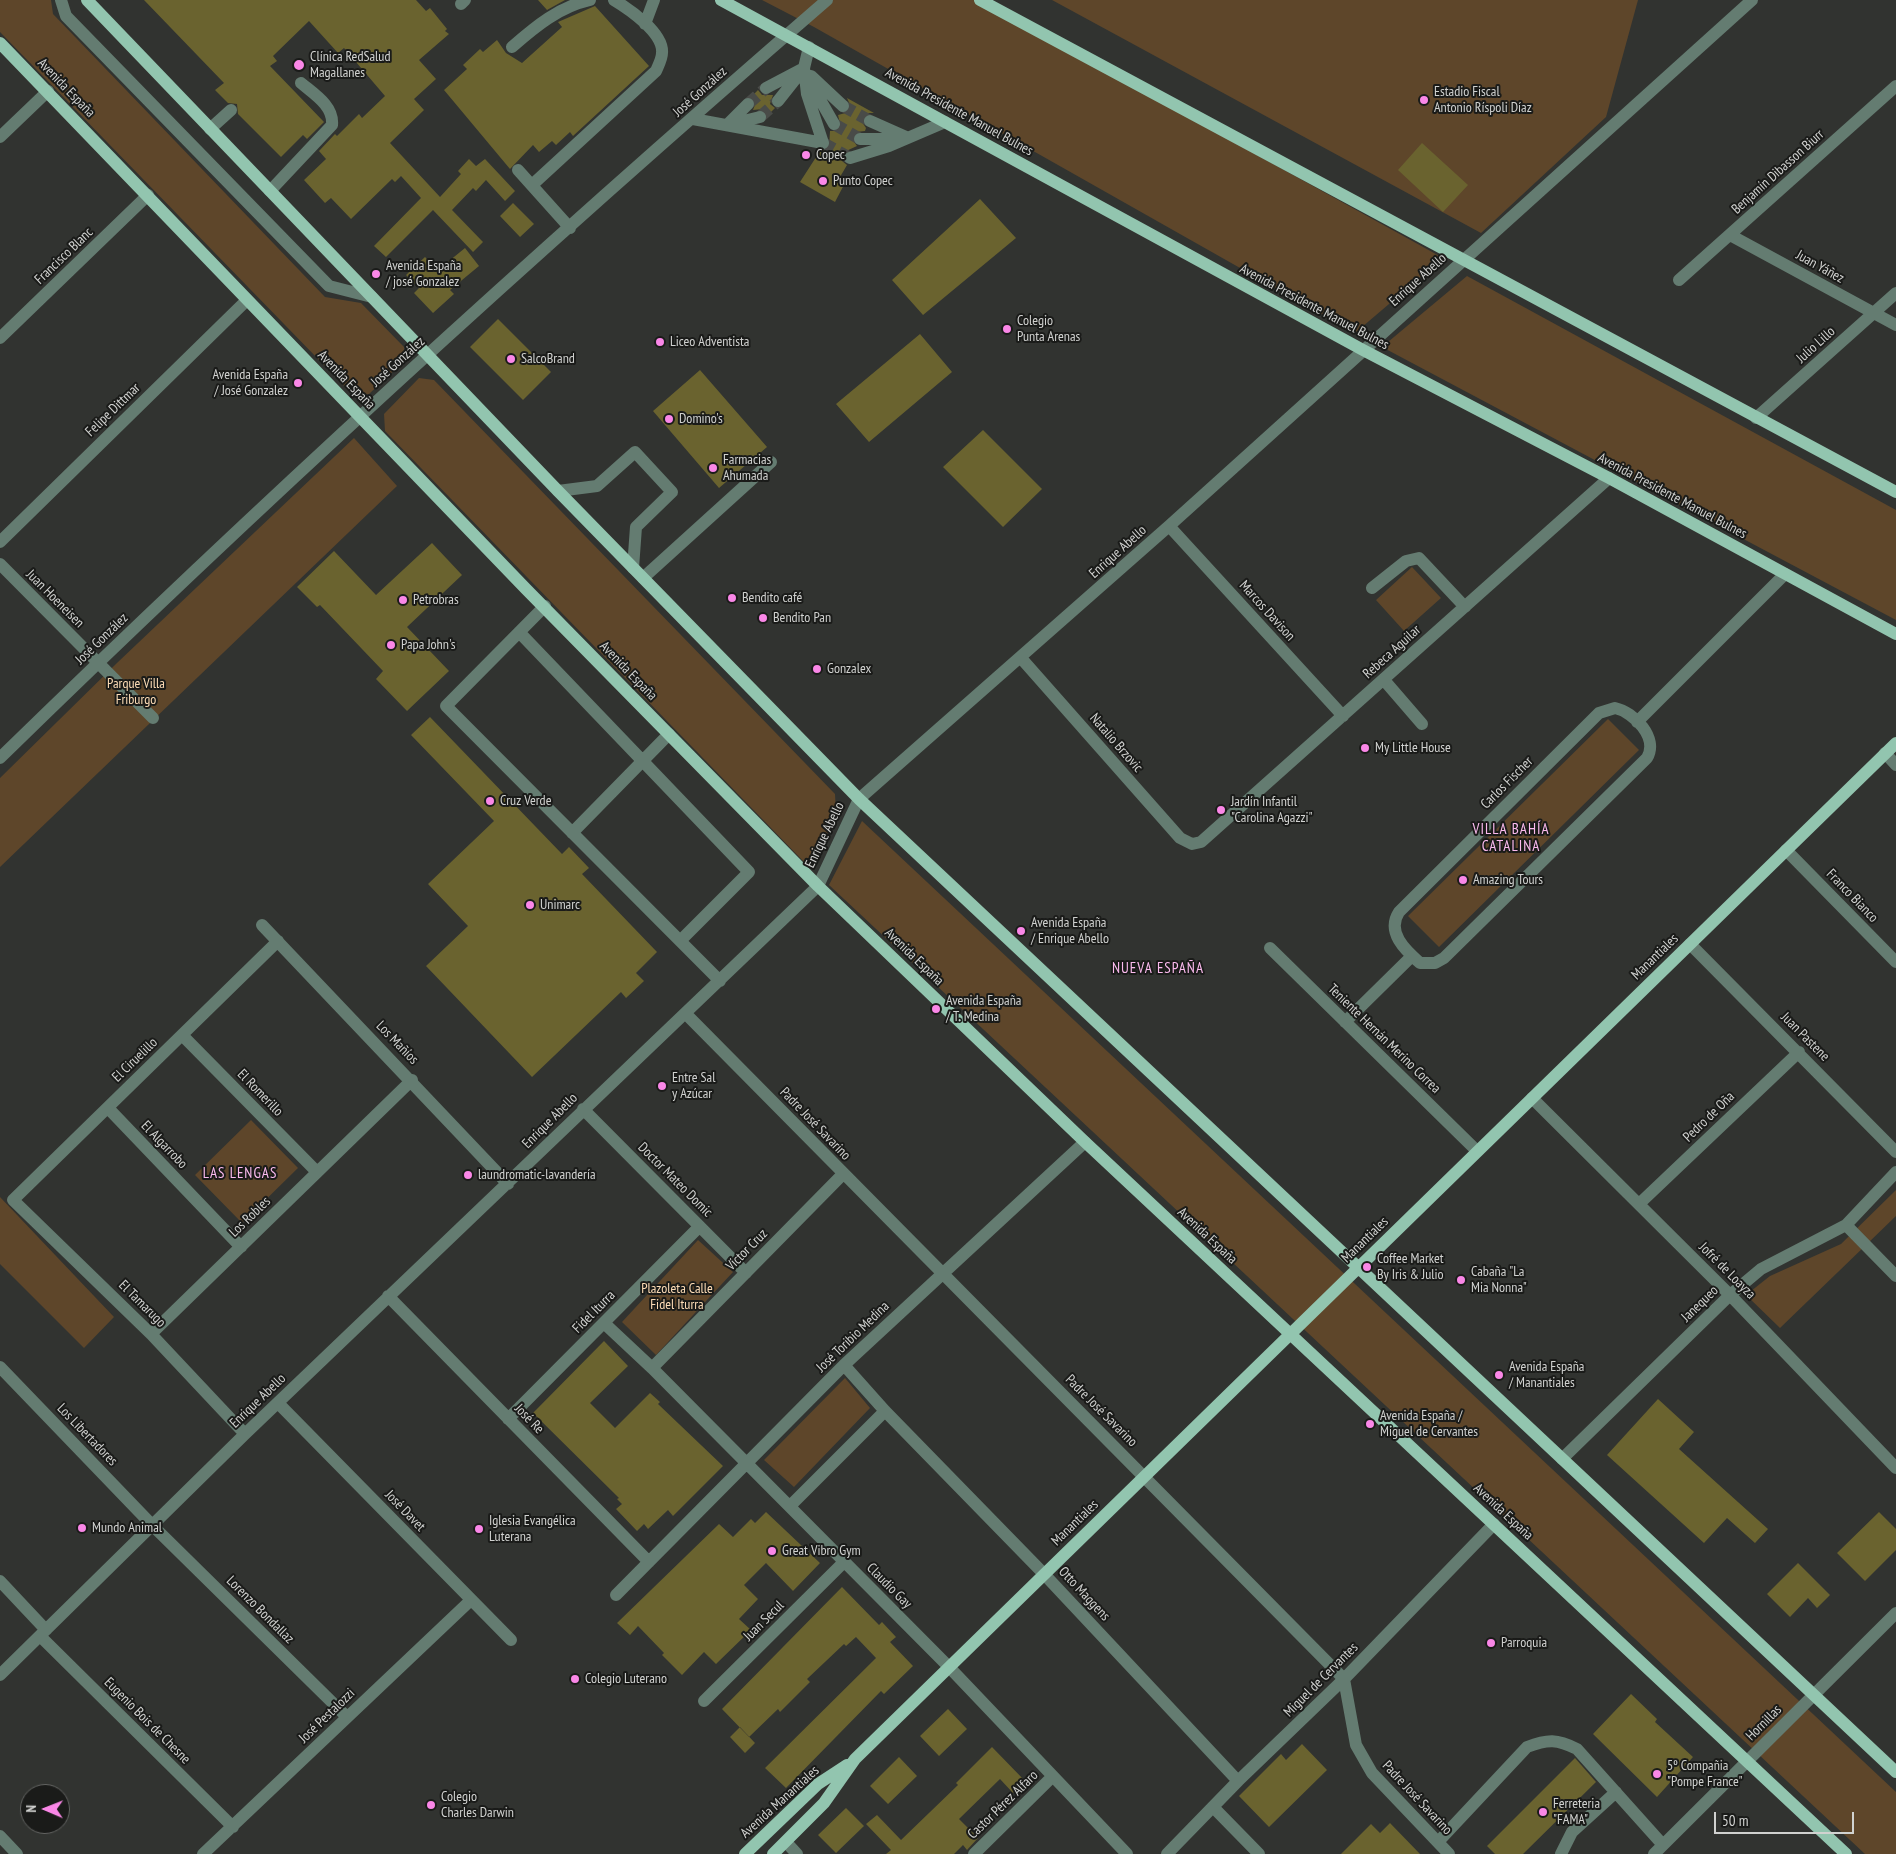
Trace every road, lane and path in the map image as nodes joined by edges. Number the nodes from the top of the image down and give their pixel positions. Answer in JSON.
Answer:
{"nodes":[{"id":1,"x":62,"y":0,"type":"edge"},
{"id":2,"x":87,"y":0,"type":"edge"},
{"id":3,"x":590,"y":0,"type":"edge"},
{"id":4,"x":614,"y":0,"type":"edge"},
{"id":5,"x":654,"y":0,"type":"edge"},
{"id":6,"x":721,"y":0,"type":"edge"},
{"id":7,"x":827,"y":0,"type":"edge"},
{"id":8,"x":980,"y":0,"type":"edge"},
{"id":9,"x":1752,"y":0,"type":"edge"},
{"id":10,"x":629,"y":4,"type":"edge"},
{"id":11,"x":646,"y":24,"type":"junction"},
{"id":12,"x":787,"y":35,"type":"junction"},
{"id":13,"x":0,"y":42,"type":"edge"},
{"id":14,"x":512,"y":47,"type":"dead end"},
{"id":15,"x":809,"y":47,"type":"junction"},
{"id":16,"x":804,"y":68,"type":"junction"},
{"id":17,"x":301,"y":83,"type":"dead end"},
{"id":18,"x":1896,"y":86,"type":"edge"},
{"id":19,"x":766,"y":88,"type":"tunnel mouth"},
{"id":20,"x":48,"y":91,"type":"junction"},
{"id":21,"x":778,"y":101,"type":"tunnel mouth"},
{"id":22,"x":748,"y":104,"type":"tunnel mouth"},
{"id":23,"x":843,"y":106,"type":"tunnel mouth"},
{"id":24,"x":231,"y":110,"type":"dead end"},
{"id":25,"x":760,"y":117,"type":"tunnel mouth"},
{"id":26,"x":693,"y":119,"type":"junction"},
{"id":27,"x":870,"y":121,"type":"tunnel mouth"},
{"id":28,"x":945,"y":122,"type":"junction"},
{"id":29,"x":834,"y":124,"type":"tunnel mouth"},
{"id":30,"x":726,"y":126,"type":"junction"},
{"id":31,"x":210,"y":129,"type":"junction"},
{"id":32,"x":0,"y":137,"type":"edge"},
{"id":33,"x":909,"y":138,"type":"junction"},
{"id":34,"x":860,"y":140,"type":"tunnel mouth"},
{"id":35,"x":850,"y":158,"type":"dead end"},
{"id":36,"x":518,"y":170,"type":"dead end"},
{"id":37,"x":532,"y":185,"type":"junction"},
{"id":38,"x":270,"y":191,"type":"junction"},
{"id":39,"x":148,"y":195,"type":"junction"},
{"id":40,"x":570,"y":228,"type":"junction"},
{"id":41,"x":1730,"y":235,"type":"junction"},
{"id":42,"x":1463,"y":260,"type":"junction"},
{"id":43,"x":1679,"y":280,"type":"dead end"},
{"id":44,"x":1896,"y":293,"type":"edge"},
{"id":45,"x":372,"y":297,"type":"junction"},
{"id":46,"x":247,"y":300,"type":"junction"},
{"id":47,"x":1874,"y":313,"type":"junction"},
{"id":48,"x":1896,"y":324,"type":"edge"},
{"id":49,"x":0,"y":338,"type":"edge"},
{"id":50,"x":1363,"y":350,"type":"junction"},
{"id":51,"x":428,"y":355,"type":"junction"},
{"id":52,"x":360,"y":416,"type":"junction"},
{"id":53,"x":1756,"y":418,"type":"junction"},
{"id":54,"x":771,"y":462,"type":"dead end"},
{"id":55,"x":1609,"y":478,"type":"junction"},
{"id":56,"x":558,"y":491,"type":"junction"},
{"id":57,"x":1896,"y":492,"type":"edge"},
{"id":58,"x":1169,"y":526,"type":"junction"},
{"id":59,"x":0,"y":542,"type":"edge"},
{"id":60,"x":0,"y":564,"type":"edge"},
{"id":61,"x":633,"y":568,"type":"junction"},
{"id":62,"x":1785,"y":574,"type":"junction"},
{"id":63,"x":643,"y":578,"type":"junction"},
{"id":64,"x":1372,"y":588,"type":"dead end"},
{"id":65,"x":545,"y":606,"type":"junction"},
{"id":66,"x":1464,"y":607,"type":"junction"},
{"id":67,"x":519,"y":632,"type":"junction"},
{"id":68,"x":1896,"y":634,"type":"edge"},
{"id":69,"x":1021,"y":658,"type":"junction"},
{"id":70,"x":98,"y":663,"type":"junction"},
{"id":71,"x":1384,"y":680,"type":"junction"},
{"id":72,"x":1343,"y":716,"type":"junction"},
{"id":73,"x":153,"y":718,"type":"dead end"},
{"id":74,"x":1637,"y":722,"type":"junction"},
{"id":75,"x":1422,"y":724,"type":"dead end"},
{"id":76,"x":669,"y":734,"type":"junction"},
{"id":77,"x":1896,"y":743,"type":"edge"},
{"id":78,"x":1885,"y":753,"type":"junction"},
{"id":79,"x":0,"y":758,"type":"edge"},
{"id":80,"x":643,"y":762,"type":"junction"},
{"id":81,"x":1896,"y":765,"type":"edge"},
{"id":82,"x":859,"y":799,"type":"junction"},
{"id":83,"x":572,"y":833,"type":"junction"},
{"id":84,"x":1192,"y":844,"type":"joint"},
{"id":85,"x":1786,"y":850,"type":"junction"},
{"id":86,"x":818,"y":886,"type":"junction"},
{"id":87,"x":262,"y":925,"type":"dead end"},
{"id":88,"x":278,"y":941,"type":"junction"},
{"id":89,"x":680,"y":941,"type":"junction"},
{"id":90,"x":1690,"y":944,"type":"junction"},
{"id":91,"x":1270,"y":948,"type":"dead end"},
{"id":92,"x":1412,"y":956,"type":"junction"},
{"id":93,"x":1896,"y":962,"type":"edge"},
{"id":94,"x":720,"y":981,"type":"junction"},
{"id":95,"x":686,"y":1014,"type":"junction"},
{"id":96,"x":1345,"y":1022,"type":"junction"},
{"id":97,"x":182,"y":1035,"type":"junction"},
{"id":98,"x":1799,"y":1052,"type":"junction"},
{"id":99,"x":412,"y":1080,"type":"junction"},
{"id":100,"x":1532,"y":1098,"type":"junction"},
{"id":101,"x":108,"y":1108,"type":"junction"},
{"id":102,"x":583,"y":1108,"type":"junction"},
{"id":103,"x":1085,"y":1142,"type":"junction"},
{"id":104,"x":1478,"y":1151,"type":"junction"},
{"id":105,"x":1896,"y":1152,"type":"edge"},
{"id":106,"x":317,"y":1172,"type":"junction"},
{"id":107,"x":1896,"y":1172,"type":"edge"},
{"id":108,"x":843,"y":1174,"type":"junction"},
{"id":109,"x":508,"y":1184,"type":"junction"},
{"id":110,"x":14,"y":1200,"type":"joint"},
{"id":111,"x":1639,"y":1204,"type":"junction"},
{"id":112,"x":1846,"y":1225,"type":"junction"},
{"id":113,"x":700,"y":1227,"type":"junction"},
{"id":114,"x":241,"y":1247,"type":"junction"},
{"id":115,"x":1357,"y":1268,"type":"junction"},
{"id":116,"x":746,"y":1272,"type":"junction"},
{"id":117,"x":943,"y":1272,"type":"junction"},
{"id":118,"x":1896,"y":1276,"type":"edge"},
{"id":119,"x":1730,"y":1295,"type":"junction"},
{"id":120,"x":388,"y":1296,"type":"junction"},
{"id":121,"x":604,"y":1323,"type":"junction"},
{"id":122,"x":151,"y":1334,"type":"junction"},
{"id":123,"x":1290,"y":1334,"type":"junction"},
{"id":124,"x":844,"y":1365,"type":"junction"},
{"id":125,"x":0,"y":1367,"type":"edge"},
{"id":126,"x":652,"y":1368,"type":"junction"},
{"id":127,"x":278,"y":1403,"type":"junction"},
{"id":128,"x":885,"y":1411,"type":"junction"},
{"id":129,"x":508,"y":1419,"type":"junction"},
{"id":130,"x":245,"y":1434,"type":"junction"},
{"id":131,"x":1562,"y":1459,"type":"junction"},
{"id":132,"x":747,"y":1463,"type":"junction"},
{"id":133,"x":1896,"y":1468,"type":"edge"},
{"id":134,"x":1144,"y":1477,"type":"junction"},
{"id":135,"x":790,"y":1506,"type":"junction"},
{"id":136,"x":1494,"y":1524,"type":"junction"},
{"id":137,"x":152,"y":1525,"type":"junction"},
{"id":138,"x":649,"y":1562,"type":"junction"},
{"id":139,"x":844,"y":1562,"type":"junction"},
{"id":140,"x":1044,"y":1574,"type":"junction"},
{"id":141,"x":0,"y":1581,"type":"edge"},
{"id":142,"x":616,"y":1595,"type":"dead end"},
{"id":143,"x":471,"y":1600,"type":"junction"},
{"id":144,"x":1896,"y":1613,"type":"edge"},
{"id":145,"x":43,"y":1633,"type":"junction"},
{"id":146,"x":511,"y":1640,"type":"dead end"},
{"id":147,"x":949,"y":1667,"type":"junction"},
{"id":148,"x":0,"y":1675,"type":"edge"},
{"id":149,"x":1344,"y":1679,"type":"junction"},
{"id":150,"x":1814,"y":1693,"type":"junction"},
{"id":151,"x":704,"y":1701,"type":"dead end"},
{"id":152,"x":347,"y":1717,"type":"junction"},
{"id":153,"x":855,"y":1759,"type":"junction"},
{"id":154,"x":1747,"y":1761,"type":"junction"},
{"id":155,"x":1896,"y":1772,"type":"edge"},
{"id":156,"x":1052,"y":1777,"type":"junction"},
{"id":157,"x":1238,"y":1781,"type":"junction"},
{"id":158,"x":1616,"y":1792,"type":"junction"},
{"id":159,"x":1214,"y":1808,"type":"junction"},
{"id":160,"x":233,"y":1827,"type":"junction"},
{"id":161,"x":0,"y":1836,"type":"edge"},
{"id":162,"x":786,"y":1842,"type":"junction"},
{"id":163,"x":1438,"y":1842,"type":"junction"},
{"id":164,"x":1663,"y":1845,"type":"junction"},
{"id":165,"x":17,"y":1854,"type":"edge"},
{"id":166,"x":203,"y":1854,"type":"edge"},
{"id":167,"x":745,"y":1854,"type":"edge"},
{"id":168,"x":773,"y":1854,"type":"edge"},
{"id":169,"x":797,"y":1854,"type":"edge"},
{"id":170,"x":974,"y":1854,"type":"edge"},
{"id":171,"x":1127,"y":1854,"type":"edge"},
{"id":172,"x":1167,"y":1854,"type":"edge"},
{"id":173,"x":1260,"y":1854,"type":"edge"},
{"id":174,"x":1449,"y":1854,"type":"edge"},
{"id":175,"x":1561,"y":1854,"type":"edge"},
{"id":176,"x":1654,"y":1854,"type":"edge"},
{"id":177,"x":1846,"y":1854,"type":"edge"}],
"edges":[{"from":1,"to":45,"type":"street"},
{"from":2,"to":31,"type":"main road"},
{"from":3,"to":14,"type":"street"},
{"from":4,"to":10,"type":"street"},
{"from":5,"to":11,"type":"street"},
{"from":6,"to":12,"type":"main road","name":"Avenida Presidente Manuel Bulnes"},
{"from":7,"to":12,"type":"street","name":"José González"},
{"from":8,"to":42,"type":"main road"},
{"from":9,"to":42,"type":"street","name":"Enrique Abello"},
{"from":10,"to":11,"type":"street"},
{"from":11,"to":37,"type":"street"},
{"from":12,"to":15,"type":"main road","name":"Avenida Presidente Manuel Bulnes"},
{"from":12,"to":26,"type":"street","name":"José González"},
{"from":13,"to":20,"type":"main road","name":"Avenida España"},
{"from":15,"to":16,"type":"street"},
{"from":15,"to":28,"type":"main road","name":"Avenida Presidente Manuel Bulnes"},
{"from":16,"to":19,"type":"street"},
{"from":16,"to":21,"type":"street"},
{"from":16,"to":23,"type":"street"},
{"from":16,"to":29,"type":"street"},
{"from":16,"to":30,"type":"street"},
{"from":17,"to":38,"type":"street"},
{"from":18,"to":41,"type":"street","name":"Benjamín Dibasson Biurr"},
{"from":20,"to":32,"type":"street"},
{"from":20,"to":39,"type":"main road","name":"Avenida España"},
{"from":22,"to":30,"type":"street"},
{"from":24,"to":31,"type":"street"},
{"from":25,"to":30,"type":"street"},
{"from":26,"to":30,"type":"street"},
{"from":26,"to":40,"type":"street","name":"José González"},
{"from":27,"to":33,"type":"street"},
{"from":28,"to":33,"type":"street"},
{"from":28,"to":50,"type":"main road","name":"Avenida Presidente Manuel Bulnes"},
{"from":31,"to":38,"type":"main road"},
{"from":33,"to":34,"type":"street"},
{"from":33,"to":35,"type":"street"},
{"from":36,"to":37,"type":"street"},
{"from":37,"to":40,"type":"street"},
{"from":38,"to":45,"type":"main road"},
{"from":39,"to":46,"type":"main road","name":"Avenida España"},
{"from":39,"to":49,"type":"street","name":"Francisco Blanc"},
{"from":40,"to":51,"type":"street","name":"José González"},
{"from":41,"to":43,"type":"street","name":"Benjamín Dibasson Biurr"},
{"from":41,"to":47,"type":"street","name":"Juan Yáñez"},
{"from":42,"to":50,"type":"street","name":"Enrique Abello"},
{"from":42,"to":53,"type":"main road"},
{"from":44,"to":47,"type":"street","name":"Julio Lillo"},
{"from":45,"to":51,"type":"main road"},
{"from":46,"to":52,"type":"main road","name":"Avenida España"},
{"from":46,"to":59,"type":"street","name":"Felipe Dittmar"},
{"from":47,"to":48,"type":"street","name":"Juan Yáñez"},
{"from":47,"to":53,"type":"street","name":"Julio Lillo"},
{"from":50,"to":55,"type":"main road","name":"Avenida Presidente Manuel Bulnes"},
{"from":50,"to":58,"type":"street","name":"Enrique Abello"},
{"from":51,"to":52,"type":"street","name":"José González"},
{"from":51,"to":56,"type":"main road"},
{"from":52,"to":65,"type":"main road","name":"Avenida España"},
{"from":52,"to":70,"type":"street","name":"José González"},
{"from":53,"to":57,"type":"main road"},
{"from":54,"to":63,"type":"street"},
{"from":55,"to":62,"type":"main road","name":"Avenida Presidente Manuel Bulnes"},
{"from":55,"to":66,"type":"street","name":"Rebeca Aguilar"},
{"from":56,"to":61,"type":"main road"},
{"from":56,"to":61,"type":"street"},
{"from":58,"to":69,"type":"street","name":"Enrique Abello"},
{"from":58,"to":72,"type":"street","name":"Marcos Davison"},
{"from":60,"to":70,"type":"street","name":"Juan Hoeneisen"},
{"from":61,"to":63,"type":"main road"},
{"from":62,"to":68,"type":"main road","name":"Avenida Presidente Manuel Bulnes"},
{"from":62,"to":74,"type":"street"},
{"from":63,"to":82,"type":"main road"},
{"from":64,"to":66,"type":"street"},
{"from":65,"to":67,"type":"street"},
{"from":65,"to":76,"type":"main road","name":"Avenida España"},
{"from":66,"to":71,"type":"street","name":"Rebeca Aguilar"},
{"from":67,"to":80,"type":"street"},
{"from":67,"to":83,"type":"street"},
{"from":69,"to":82,"type":"street","name":"Enrique Abello"},
{"from":69,"to":84,"type":"street","name":"Natalio Brzovic"},
{"from":70,"to":73,"type":"street","name":"Juan Hoeneisen"},
{"from":70,"to":79,"type":"street","name":"José González"},
{"from":71,"to":72,"type":"street","name":"Rebeca Aguilar"},
{"from":71,"to":75,"type":"street"},
{"from":72,"to":84,"type":"street","name":"Rebeca Aguilar"},
{"from":74,"to":92,"type":"street","name":"Carlos Fischer"},
{"from":74,"to":92,"type":"street","name":"Carlos Fischer"},
{"from":76,"to":80,"type":"street"},
{"from":76,"to":86,"type":"main road","name":"Avenida España"},
{"from":77,"to":78,"type":"main road","name":"Manantiales"},
{"from":78,"to":81,"type":"street"},
{"from":78,"to":85,"type":"main road","name":"Manantiales"},
{"from":80,"to":83,"type":"street"},
{"from":80,"to":89,"type":"street"},
{"from":82,"to":86,"type":"street","name":"Enrique Abello"},
{"from":82,"to":115,"type":"main road"},
{"from":83,"to":89,"type":"street"},
{"from":85,"to":90,"type":"main road","name":"Manantiales"},
{"from":85,"to":93,"type":"street","name":"Franco Bianco"},
{"from":86,"to":94,"type":"street","name":"Enrique Abello"},
{"from":86,"to":103,"type":"main road","name":"Avenida España"},
{"from":87,"to":88,"type":"street","name":"Los Mañíos"},
{"from":88,"to":97,"type":"street","name":"El Ciruelillo"},
{"from":88,"to":99,"type":"street","name":"Los Mañíos"},
{"from":89,"to":94,"type":"street"},
{"from":90,"to":98,"type":"street","name":"Juan Pastene"},
{"from":90,"to":100,"type":"main road","name":"Manantiales"},
{"from":91,"to":96,"type":"street","name":"Teniente Hernán Merino Correa"},
{"from":92,"to":96,"type":"street"},
{"from":94,"to":95,"type":"street","name":"Enrique Abello"},
{"from":95,"to":102,"type":"street","name":"Enrique Abello"},
{"from":95,"to":108,"type":"street","name":"Padre José Savarino"},
{"from":96,"to":104,"type":"street","name":"Teniente Hernán Merino Correa"},
{"from":97,"to":101,"type":"street","name":"El Ciruelillo"},
{"from":97,"to":106,"type":"street","name":"El Romerillo"},
{"from":98,"to":105,"type":"street","name":"Juan Pastene"},
{"from":98,"to":111,"type":"street","name":"Pedro de Oña"},
{"from":99,"to":106,"type":"street","name":"Los Robles"},
{"from":99,"to":109,"type":"street","name":"Los Mañíos"},
{"from":100,"to":104,"type":"main road","name":"Manantiales"},
{"from":100,"to":111,"type":"street","name":"Jofré de Loayza"},
{"from":101,"to":110,"type":"street","name":"El Ciruelillo"},
{"from":101,"to":114,"type":"street","name":"El Algarrobo"},
{"from":102,"to":109,"type":"street","name":"Enrique Abello"},
{"from":102,"to":113,"type":"street","name":"Doctor Mateo Domic"},
{"from":103,"to":117,"type":"street","name":"José Toribio Medina"},
{"from":103,"to":123,"type":"main road","name":"Avenida España"},
{"from":104,"to":115,"type":"main road","name":"Manantiales"},
{"from":106,"to":114,"type":"street","name":"Los Robles"},
{"from":107,"to":112,"type":"street","name":"Janequeo"},
{"from":108,"to":116,"type":"street","name":"Víctor Cruz"},
{"from":108,"to":117,"type":"street","name":"Padre José Savarino"},
{"from":109,"to":120,"type":"street","name":"Enrique Abello"},
{"from":110,"to":122,"type":"street","name":"El Tamarugo"},
{"from":111,"to":119,"type":"street","name":"Jofré de Loayza"},
{"from":112,"to":118,"type":"street"},
{"from":112,"to":119,"type":"street","name":"Janequeo"},
{"from":113,"to":116,"type":"street","name":"Doctor Mateo Domic"},
{"from":113,"to":121,"type":"street","name":"Fidel Iturra"},
{"from":114,"to":122,"type":"street","name":"Los Robles"},
{"from":115,"to":123,"type":"main road","name":"Manantiales"},
{"from":115,"to":131,"type":"main road"},
{"from":116,"to":126,"type":"street","name":"Víctor Cruz"},
{"from":117,"to":124,"type":"street","name":"José Toribio Medina"},
{"from":117,"to":134,"type":"street","name":"Padre José Savarino"},
{"from":119,"to":131,"type":"street","name":"Janequeo"},
{"from":119,"to":133,"type":"street","name":"Jofré de Loayza"},
{"from":120,"to":127,"type":"street","name":"Enrique Abello"},
{"from":120,"to":129,"type":"street","name":"José Re"},
{"from":121,"to":126,"type":"street","name":"Claudio Gay"},
{"from":121,"to":129,"type":"street","name":"Fidel Iturra"},
{"from":122,"to":130,"type":"street","name":"El Tamarugo"},
{"from":123,"to":134,"type":"main road","name":"Manantiales"},
{"from":123,"to":136,"type":"main road","name":"Avenida España"},
{"from":124,"to":128,"type":"street","name":"Otto Maggens"},
{"from":124,"to":132,"type":"street","name":"José Toribio Medina"},
{"from":125,"to":137,"type":"street","name":"Los Libertadores"},
{"from":126,"to":132,"type":"street","name":"Claudio Gay"},
{"from":127,"to":130,"type":"street","name":"Enrique Abello"},
{"from":127,"to":143,"type":"street","name":"José Davet"},
{"from":128,"to":135,"type":"street"},
{"from":128,"to":140,"type":"street","name":"Otto Maggens"},
{"from":129,"to":138,"type":"street","name":"José Re"},
{"from":130,"to":137,"type":"street","name":"Enrique Abello"},
{"from":131,"to":150,"type":"main road"},
{"from":132,"to":135,"type":"street","name":"Claudio Gay"},
{"from":132,"to":138,"type":"street","name":"José Toribio Medina"},
{"from":134,"to":140,"type":"main road","name":"Manantiales"},
{"from":134,"to":149,"type":"street","name":"Padre José Savarino"},
{"from":135,"to":139,"type":"street","name":"Claudio Gay"},
{"from":136,"to":149,"type":"street","name":"Miguel de Cervantes"},
{"from":136,"to":154,"type":"main road","name":"Avenida España"},
{"from":137,"to":145,"type":"street","name":"Enrique Abello"},
{"from":137,"to":152,"type":"street","name":"Lorenzo Bondallaz"},
{"from":138,"to":142,"type":"street","name":"José Toribio Medina"},
{"from":139,"to":147,"type":"street","name":"Claudio Gay"},
{"from":139,"to":151,"type":"street","name":"Juan Secul"},
{"from":140,"to":147,"type":"main road","name":"Manantiales"},
{"from":140,"to":157,"type":"street","name":"Otto Maggens"},
{"from":141,"to":145,"type":"street","name":"Eugenio Bois de Chesne"},
{"from":143,"to":146,"type":"street","name":"José Davet"},
{"from":143,"to":152,"type":"street","name":"José Pestalozzi"},
{"from":144,"to":150,"type":"street","name":"Hornillas"},
{"from":145,"to":148,"type":"street","name":"Enrique Abello"},
{"from":145,"to":160,"type":"street","name":"Eugenio Bois de Chesne"},
{"from":147,"to":153,"type":"main road","name":"Manantiales"},
{"from":147,"to":156,"type":"street","name":"Claudio Gay"},
{"from":149,"to":157,"type":"street","name":"Miguel de Cervantes"},
{"from":149,"to":163,"type":"street","name":"Padre José Savarino"},
{"from":150,"to":154,"type":"street","name":"Hornillas"},
{"from":150,"to":155,"type":"main road"},
{"from":152,"to":160,"type":"street","name":"José Pestalozzi"},
{"from":153,"to":162,"type":"main road","name":"Avenida Manantiales"},
{"from":153,"to":167,"type":"main road","name":"Avenida Manantiales"},
{"from":154,"to":164,"type":"street","name":"Hornillas"},
{"from":154,"to":177,"type":"main road","name":"Avenida España"},
{"from":156,"to":170,"type":"street","name":"Castor Pérez Alfaro"},
{"from":156,"to":171,"type":"street","name":"Claudio Gay"},
{"from":157,"to":159,"type":"street","name":"Miguel de Cervantes"},
{"from":158,"to":163,"type":"street"},
{"from":158,"to":164,"type":"street"},
{"from":158,"to":175,"type":"street"},
{"from":159,"to":172,"type":"street","name":"Miguel de Cervantes"},
{"from":159,"to":173,"type":"street"},
{"from":160,"to":166,"type":"street","name":"José Pestalozzi"},
{"from":161,"to":165,"type":"street"},
{"from":162,"to":168,"type":"main road","name":"Avenida Manantiales"},
{"from":162,"to":169,"type":"street"},
{"from":163,"to":174,"type":"street","name":"Padre José Savarino"},
{"from":164,"to":176,"type":"street","name":"Hornillas"}]}
